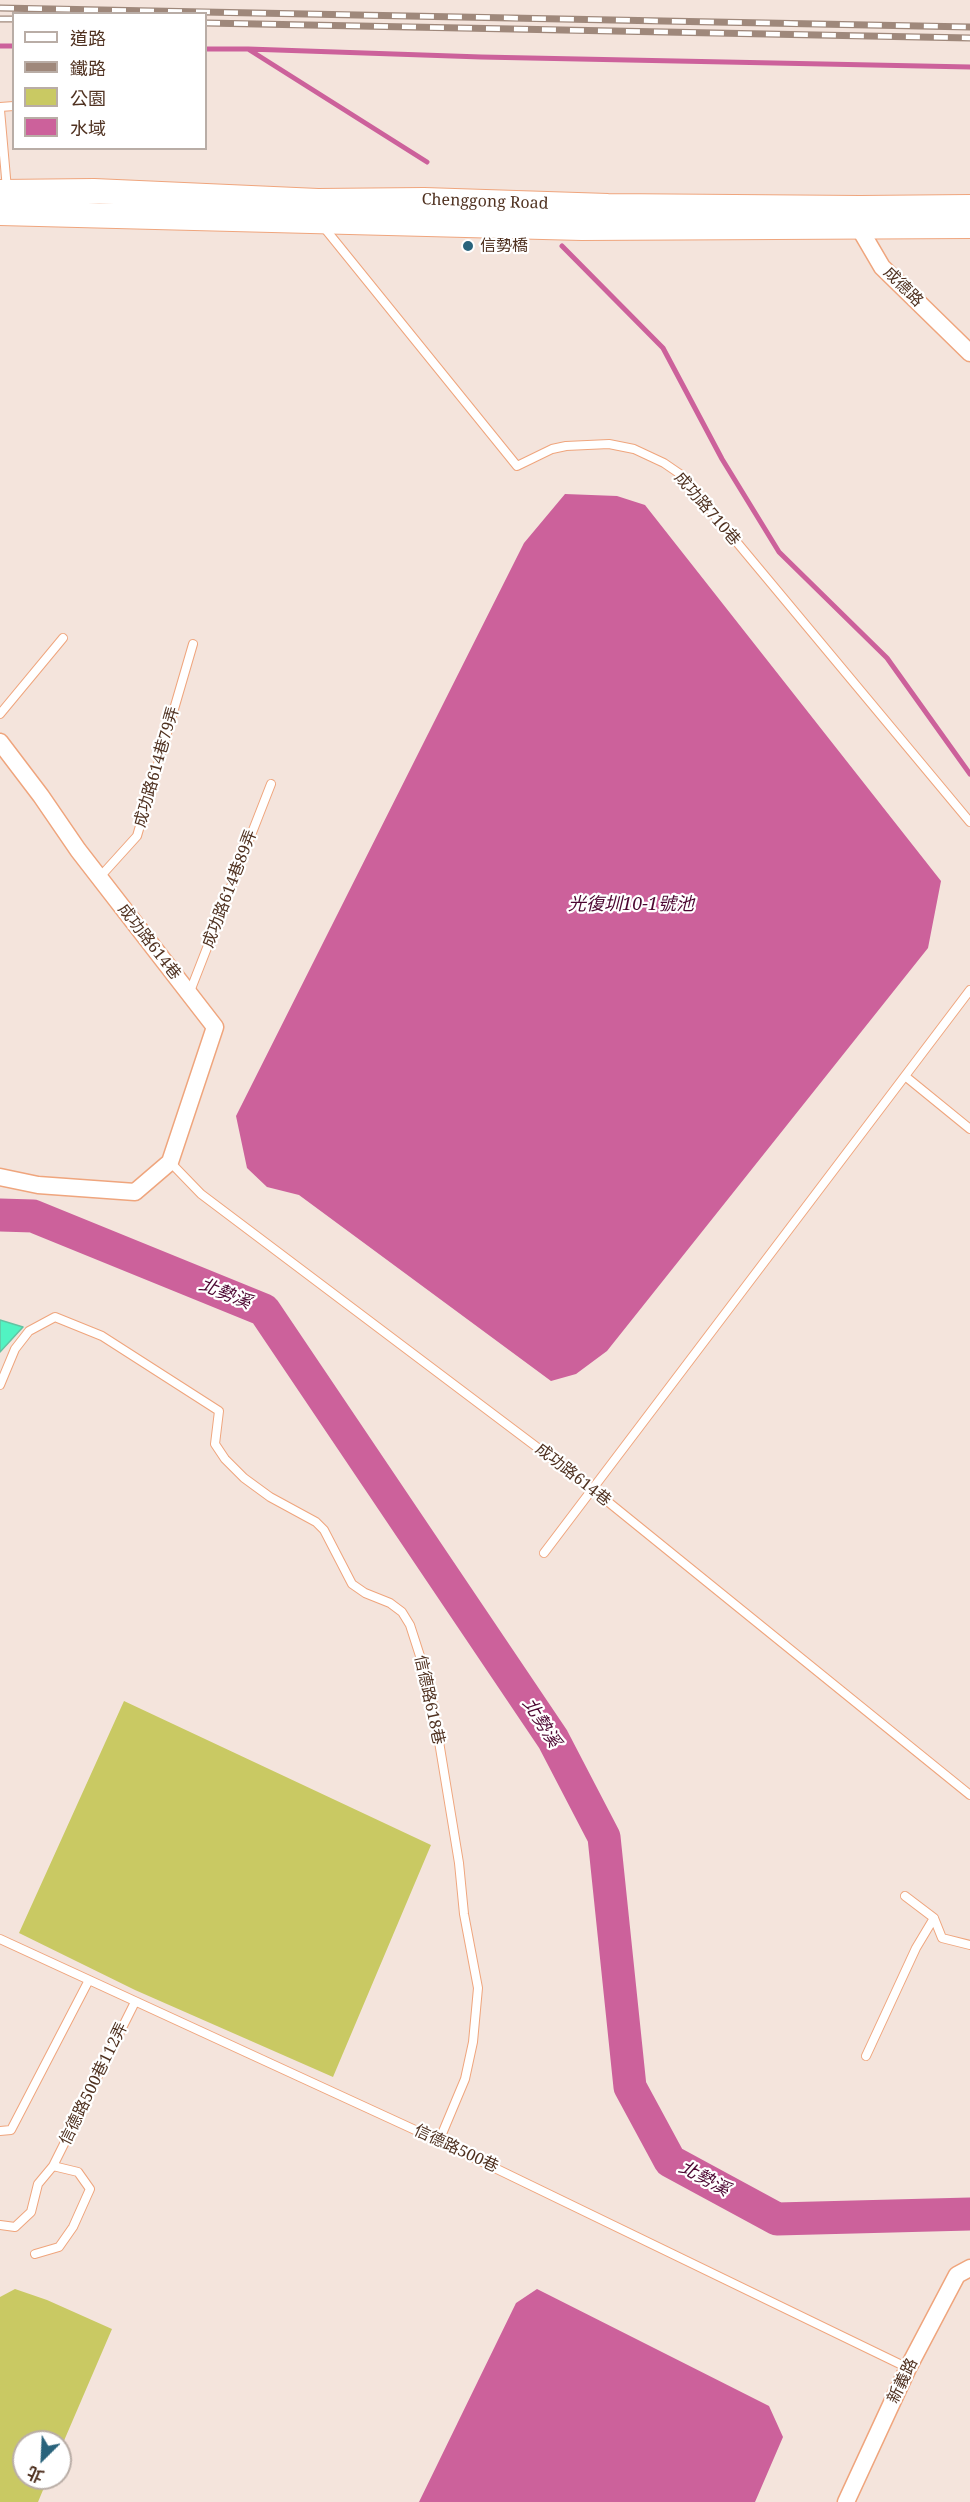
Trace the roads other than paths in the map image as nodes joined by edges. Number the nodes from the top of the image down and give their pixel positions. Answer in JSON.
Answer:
{"nodes":[{"id":1,"x":0,"y":109,"type":"edge"},
{"id":2,"x":3,"y":203,"type":"edge"},
{"id":3,"x":970,"y":207,"type":"edge"},
{"id":4,"x":319,"y":211,"type":"junction"},
{"id":5,"x":859,"y":217,"type":"junction"},
{"id":6,"x":970,"y":226,"type":"edge"},
{"id":7,"x":970,"y":353,"type":"edge"},
{"id":8,"x":63,"y":638,"type":"dead end"},
{"id":9,"x":193,"y":644,"type":"dead end"},
{"id":10,"x":0,"y":714,"type":"edge"},
{"id":11,"x":0,"y":742,"type":"edge"},
{"id":12,"x":272,"y":784,"type":"dead end"},
{"id":13,"x":970,"y":822,"type":"edge"},
{"id":14,"x":99,"y":878,"type":"junction"},
{"id":15,"x":970,"y":990,"type":"edge"},
{"id":16,"x":189,"y":994,"type":"junction"},
{"id":17,"x":905,"y":1076,"type":"junction"},
{"id":18,"x":970,"y":1129,"type":"edge"},
{"id":19,"x":170,"y":1162,"type":"junction"},
{"id":20,"x":0,"y":1177,"type":"edge"},
{"id":21,"x":0,"y":1385,"type":"edge"},
{"id":22,"x":591,"y":1488,"type":"junction"},
{"id":23,"x":544,"y":1553,"type":"dead end"},
{"id":24,"x":970,"y":1796,"type":"edge"},
{"id":25,"x":905,"y":1896,"type":"dead end"},
{"id":26,"x":934,"y":1918,"type":"junction"},
{"id":27,"x":0,"y":1939,"type":"edge"},
{"id":28,"x":970,"y":1945,"type":"edge"},
{"id":29,"x":89,"y":1980,"type":"junction"},
{"id":30,"x":135,"y":2002,"type":"junction"},
{"id":31,"x":866,"y":2056,"type":"dead end"},
{"id":32,"x":0,"y":2131,"type":"edge"},
{"id":33,"x":439,"y":2140,"type":"junction"},
{"id":34,"x":53,"y":2166,"type":"junction"},
{"id":35,"x":0,"y":2225,"type":"edge"},
{"id":36,"x":35,"y":2254,"type":"dead end"},
{"id":37,"x":970,"y":2268,"type":"edge"},
{"id":38,"x":908,"y":2368,"type":"junction"},
{"id":39,"x":846,"y":2502,"type":"edge"}],
"edges":[{"from":1,"to":2,"type":"lane"},
{"from":2,"to":4,"type":"street","name":"Chenggong Road"},
{"from":3,"to":5,"type":"street","name":"Chenggong Road"},
{"from":4,"to":5,"type":"street","name":"Chenggong Road"},
{"from":4,"to":13,"type":"lane","name":"成功路710巷"},
{"from":5,"to":6,"type":"street","name":"Chenggong Road"},
{"from":5,"to":7,"type":"street","name":"成德路"},
{"from":8,"to":10,"type":"lane"},
{"from":9,"to":14,"type":"lane","name":"成功路614巷79弄"},
{"from":11,"to":14,"type":"street","name":"成功路614巷"},
{"from":12,"to":16,"type":"lane","name":"成功路614巷89弄"},
{"from":14,"to":16,"type":"street","name":"成功路614巷"},
{"from":15,"to":17,"type":"lane"},
{"from":16,"to":19,"type":"street","name":"成功路614巷"},
{"from":17,"to":18,"type":"lane"},
{"from":17,"to":22,"type":"lane"},
{"from":19,"to":20,"type":"street"},
{"from":19,"to":22,"type":"lane","name":"成功路614巷"},
{"from":21,"to":33,"type":"lane","name":"信德路618巷"},
{"from":22,"to":23,"type":"lane"},
{"from":22,"to":24,"type":"lane","name":"成功路614巷"},
{"from":25,"to":26,"type":"lane"},
{"from":26,"to":28,"type":"lane"},
{"from":26,"to":31,"type":"lane"},
{"from":27,"to":29,"type":"lane","name":"信德路500巷"},
{"from":29,"to":30,"type":"lane","name":"信德路500巷"},
{"from":29,"to":32,"type":"lane"},
{"from":30,"to":33,"type":"lane","name":"信德路500巷"},
{"from":30,"to":34,"type":"lane","name":"信德路500巷112弄"},
{"from":33,"to":38,"type":"lane","name":"信德路500巷"},
{"from":34,"to":35,"type":"lane","name":"信德路500巷112弄"},
{"from":34,"to":36,"type":"lane","name":"信德路500巷112弄"},
{"from":37,"to":38,"type":"street","name":"新義路"},
{"from":38,"to":39,"type":"street","name":"新義路"}]}
